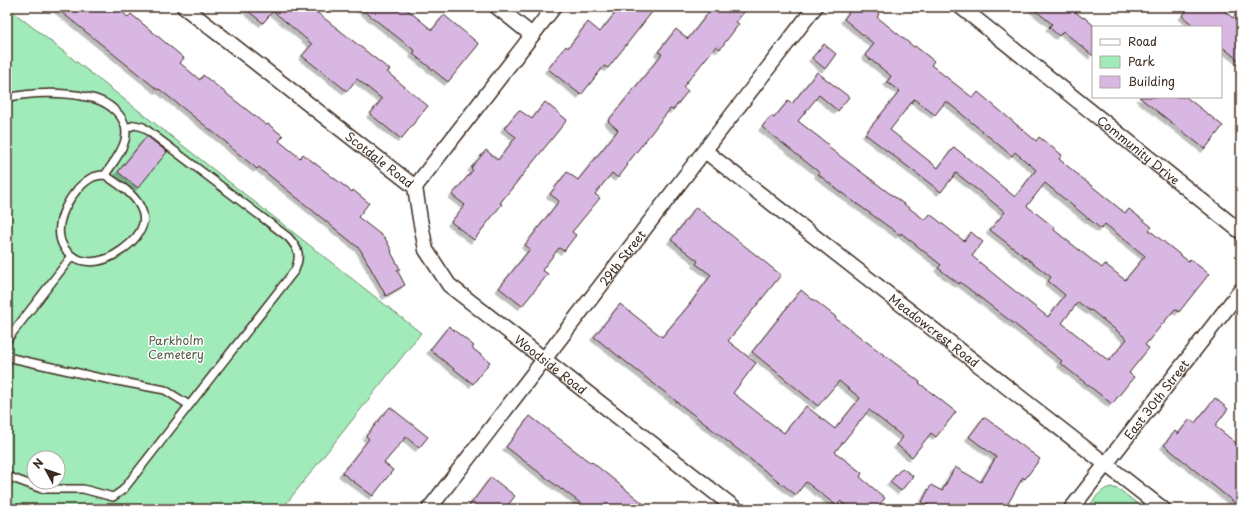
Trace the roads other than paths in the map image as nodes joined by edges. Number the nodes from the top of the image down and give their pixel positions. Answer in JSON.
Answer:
{"nodes":[{"id":1,"x":184,"y":7,"type":"edge"},
{"id":2,"x":497,"y":7,"type":"edge"},
{"id":3,"x":554,"y":7,"type":"edge"},
{"id":4,"x":816,"y":7,"type":"edge"},
{"id":5,"x":961,"y":7,"type":"edge"},
{"id":6,"x":532,"y":35,"type":"junction"},
{"id":7,"x":7,"y":98,"type":"edge"},
{"id":8,"x":126,"y":128,"type":"junction"},
{"id":9,"x":705,"y":151,"type":"junction"},
{"id":10,"x":105,"y":175,"type":"junction"},
{"id":11,"x":415,"y":187,"type":"junction"},
{"id":12,"x":1241,"y":232,"type":"edge"},
{"id":13,"x":72,"y":256,"type":"junction"},
{"id":14,"x":1241,"y":290,"type":"edge"},
{"id":15,"x":7,"y":340,"type":"edge"},
{"id":16,"x":7,"y":357,"type":"edge"},
{"id":17,"x":544,"y":359,"type":"junction"},
{"id":18,"x":189,"y":405,"type":"junction"},
{"id":19,"x":1106,"y":464,"type":"junction"},
{"id":20,"x":7,"y":476,"type":"edge"},
{"id":21,"x":429,"y":509,"type":"edge"},
{"id":22,"x":736,"y":509,"type":"edge"},
{"id":23,"x":1071,"y":509,"type":"edge"},
{"id":24,"x":1163,"y":509,"type":"edge"}],
"edges":[{"from":1,"to":11,"type":"street","name":"Scotdale Road"},
{"from":2,"to":6,"type":"street"},
{"from":3,"to":6,"type":"street","name":"Scotdale Road"},
{"from":4,"to":9,"type":"street","name":"29th Street"},
{"from":5,"to":12,"type":"street","name":"Community Drive"},
{"from":6,"to":11,"type":"street","name":"Scotdale Road"},
{"from":7,"to":8,"type":"lane"},
{"from":8,"to":10,"type":"lane"},
{"from":8,"to":18,"type":"lane"},
{"from":9,"to":17,"type":"street","name":"29th Street"},
{"from":9,"to":19,"type":"street","name":"Meadowcrest Road"},
{"from":10,"to":13,"type":"lane"},
{"from":10,"to":13,"type":"lane"},
{"from":11,"to":17,"type":"street","name":"Woodside Road"},
{"from":13,"to":15,"type":"lane"},
{"from":14,"to":19,"type":"street","name":"East 30th Street"},
{"from":16,"to":18,"type":"lane"},
{"from":17,"to":21,"type":"street","name":"29th Street"},
{"from":17,"to":22,"type":"street","name":"Woodside Road"},
{"from":18,"to":20,"type":"lane"},
{"from":19,"to":23,"type":"street","name":"East 30th Street"},
{"from":19,"to":24,"type":"street","name":"Meadowcrest Road"}]}
